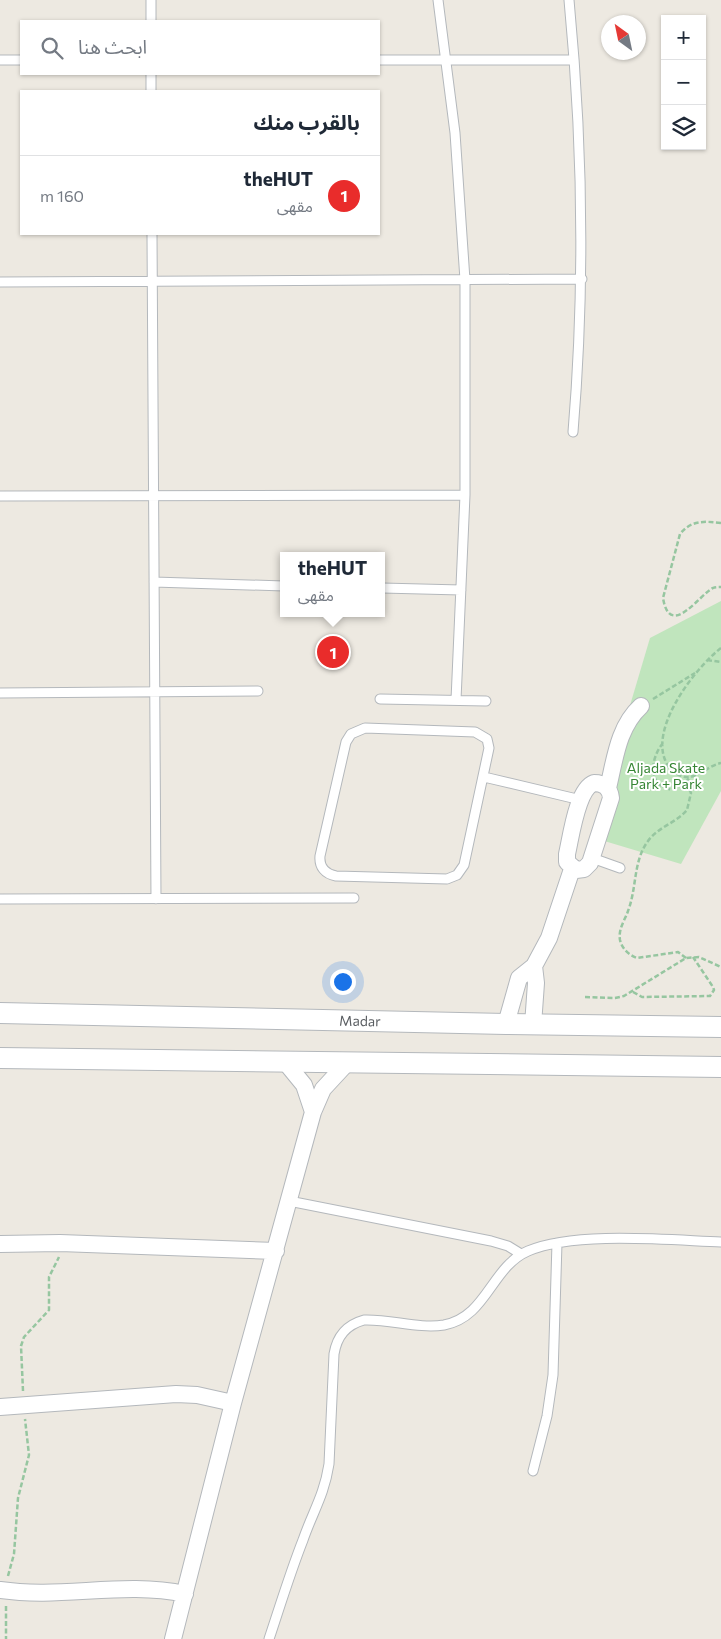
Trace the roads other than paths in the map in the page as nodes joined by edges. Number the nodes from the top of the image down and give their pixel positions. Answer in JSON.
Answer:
{"nodes":[{"id":1,"x":151,"y":0,"type":"edge"},
{"id":2,"x":438,"y":0,"type":"edge"},
{"id":3,"x":569,"y":0,"type":"edge"},
{"id":4,"x":151,"y":20,"type":"edge"},
{"id":5,"x":0,"y":60,"type":"edge"},
{"id":6,"x":20,"y":60,"type":"edge"},
{"id":7,"x":380,"y":60,"type":"edge"},
{"id":8,"x":446,"y":60,"type":"junction"},
{"id":9,"x":573,"y":60,"type":"junction"},
{"id":10,"x":151,"y":75,"type":"edge"},
{"id":11,"x":151,"y":90,"type":"edge"},
{"id":12,"x":152,"y":235,"type":"edge"},
{"id":13,"x":582,"y":279,"type":"junction"},
{"id":14,"x":465,"y":280,"type":"junction"},
{"id":15,"x":152,"y":281,"type":"junction"},
{"id":16,"x":0,"y":282,"type":"edge"},
{"id":17,"x":573,"y":432,"type":"dead end"},
{"id":18,"x":465,"y":495,"type":"junction"},
{"id":19,"x":0,"y":496,"type":"edge"},
{"id":20,"x":154,"y":496,"type":"junction"},
{"id":21,"x":154,"y":582,"type":"junction"},
{"id":22,"x":280,"y":586,"type":"edge"},
{"id":23,"x":385,"y":588,"type":"edge"},
{"id":24,"x":461,"y":590,"type":"junction"},
{"id":25,"x":155,"y":691,"type":"junction"},
{"id":26,"x":258,"y":691,"type":"dead end"},
{"id":27,"x":0,"y":693,"type":"edge"},
{"id":28,"x":380,"y":699,"type":"dead end"},
{"id":29,"x":456,"y":700,"type":"junction"},
{"id":30,"x":486,"y":701,"type":"dead end"},
{"id":31,"x":641,"y":706,"type":"road end"},
{"id":32,"x":484,"y":777,"type":"junction"},
{"id":33,"x":608,"y":788,"type":"junction"},
{"id":34,"x":581,"y":800,"type":"junction"},
{"id":35,"x":592,"y":858,"type":"junction"},
{"id":36,"x":620,"y":868,"type":"dead end"},
{"id":37,"x":572,"y":869,"type":"junction"},
{"id":38,"x":354,"y":898,"type":"dead end"},
{"id":39,"x":0,"y":899,"type":"edge"},
{"id":40,"x":156,"y":899,"type":"junction"},
{"id":41,"x":534,"y":966,"type":"junction"},
{"id":42,"x":0,"y":1013,"type":"edge"},
{"id":43,"x":506,"y":1024,"type":"junction"},
{"id":44,"x":533,"y":1025,"type":"junction"},
{"id":45,"x":721,"y":1027,"type":"edge"},
{"id":46,"x":0,"y":1058,"type":"edge"},
{"id":47,"x":348,"y":1062,"type":"junction"},
{"id":48,"x":286,"y":1063,"type":"junction"},
{"id":49,"x":721,"y":1067,"type":"edge"},
{"id":50,"x":313,"y":1112,"type":"junction"},
{"id":51,"x":289,"y":1201,"type":"junction"},
{"id":52,"x":721,"y":1242,"type":"edge"},
{"id":53,"x":557,"y":1243,"type":"junction"},
{"id":54,"x":0,"y":1244,"type":"edge"},
{"id":55,"x":276,"y":1251,"type":"junction"},
{"id":56,"x":521,"y":1254,"type":"junction"},
{"id":57,"x":234,"y":1402,"type":"junction"},
{"id":58,"x":0,"y":1407,"type":"edge"},
{"id":59,"x":533,"y":1471,"type":"dead end"},
{"id":60,"x":2,"y":1590,"type":"edge"},
{"id":61,"x":185,"y":1594,"type":"junction"},
{"id":62,"x":173,"y":1639,"type":"edge"},
{"id":63,"x":269,"y":1639,"type":"edge"}],
"edges":[{"from":1,"to":4,"type":"lane"},
{"from":2,"to":8,"type":"lane"},
{"from":3,"to":9,"type":"lane"},
{"from":5,"to":6,"type":"lane"},
{"from":7,"to":8,"type":"lane"},
{"from":8,"to":9,"type":"lane"},
{"from":8,"to":14,"type":"lane"},
{"from":9,"to":13,"type":"lane"},
{"from":10,"to":11,"type":"lane"},
{"from":12,"to":15,"type":"lane"},
{"from":13,"to":14,"type":"lane"},
{"from":13,"to":17,"type":"lane"},
{"from":14,"to":15,"type":"lane"},
{"from":14,"to":18,"type":"lane"},
{"from":15,"to":16,"type":"lane"},
{"from":15,"to":20,"type":"lane"},
{"from":18,"to":20,"type":"lane"},
{"from":18,"to":24,"type":"lane"},
{"from":19,"to":20,"type":"lane"},
{"from":20,"to":21,"type":"lane"},
{"from":21,"to":22,"type":"lane"},
{"from":21,"to":25,"type":"lane"},
{"from":23,"to":24,"type":"lane"},
{"from":24,"to":29,"type":"lane"},
{"from":25,"to":26,"type":"lane"},
{"from":25,"to":27,"type":"lane"},
{"from":25,"to":40,"type":"lane"},
{"from":28,"to":29,"type":"lane"},
{"from":29,"to":30,"type":"lane"},
{"from":31,"to":33,"type":"street"},
{"from":32,"to":32,"type":"lane"},
{"from":32,"to":34,"type":"lane"},
{"from":33,"to":34,"type":"street"},
{"from":33,"to":35,"type":"street"},
{"from":34,"to":37,"type":"street"},
{"from":35,"to":36,"type":"lane"},
{"from":35,"to":37,"type":"street"},
{"from":37,"to":41,"type":"street"},
{"from":38,"to":40,"type":"lane"},
{"from":39,"to":40,"type":"lane"},
{"from":41,"to":43,"type":"street"},
{"from":41,"to":44,"type":"street"},
{"from":42,"to":43,"type":"street","name":"Madar"},
{"from":43,"to":44,"type":"street","name":"Madar"},
{"from":44,"to":45,"type":"street","name":"Madar"},
{"from":46,"to":48,"type":"street"},
{"from":47,"to":48,"type":"street"},
{"from":47,"to":49,"type":"street"},
{"from":47,"to":50,"type":"street"},
{"from":48,"to":50,"type":"street"},
{"from":50,"to":51,"type":"street"},
{"from":51,"to":55,"type":"street"},
{"from":51,"to":56,"type":"lane"},
{"from":52,"to":53,"type":"lane"},
{"from":53,"to":56,"type":"lane"},
{"from":53,"to":59,"type":"lane"},
{"from":54,"to":55,"type":"street"},
{"from":55,"to":57,"type":"street"},
{"from":56,"to":63,"type":"lane"},
{"from":57,"to":58,"type":"street"},
{"from":57,"to":61,"type":"street"},
{"from":60,"to":61,"type":"street"},
{"from":61,"to":62,"type":"street"}]}
